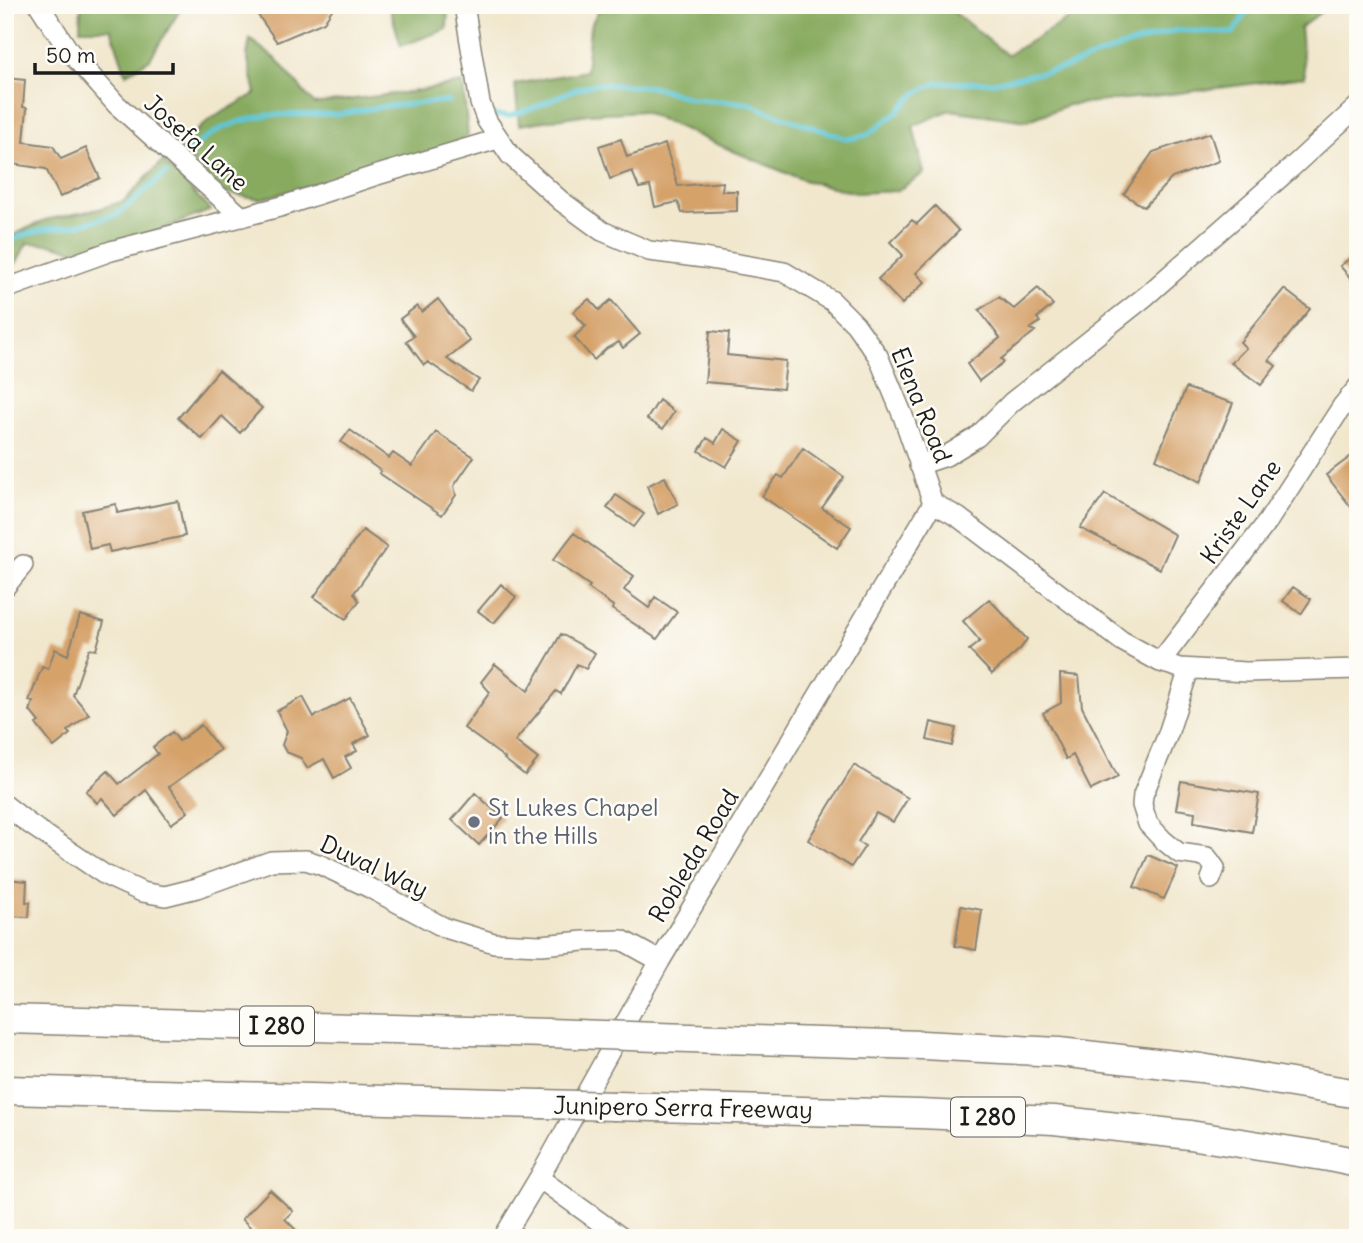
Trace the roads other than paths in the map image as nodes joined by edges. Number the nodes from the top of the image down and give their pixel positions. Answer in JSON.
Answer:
{"nodes":[{"id":1,"x":40,"y":5,"type":"edge"},
{"id":2,"x":464,"y":5,"type":"edge"},
{"id":3,"x":1358,"y":106,"type":"edge"},
{"id":4,"x":498,"y":139,"type":"junction"},
{"id":5,"x":242,"y":217,"type":"junction"},
{"id":6,"x":5,"y":289,"type":"edge"},
{"id":7,"x":1358,"y":387,"type":"edge"},
{"id":8,"x":919,"y":466,"type":"junction"},
{"id":9,"x":933,"y":503,"type":"junction"},
{"id":10,"x":23,"y":565,"type":"dead end"},
{"id":11,"x":5,"y":587,"type":"edge"},
{"id":12,"x":1160,"y":662,"type":"junction"},
{"id":13,"x":1189,"y":668,"type":"junction"},
{"id":14,"x":1358,"y":669,"type":"edge"},
{"id":15,"x":5,"y":805,"type":"edge"},
{"id":16,"x":1211,"y":879,"type":"dead end"},
{"id":17,"x":660,"y":961,"type":"junction"},
{"id":18,"x":5,"y":1019,"type":"edge"},
{"id":19,"x":5,"y":1090,"type":"edge"},
{"id":20,"x":1358,"y":1094,"type":"edge"},
{"id":21,"x":1358,"y":1163,"type":"edge"},
{"id":22,"x":539,"y":1178,"type":"junction"},
{"id":23,"x":503,"y":1238,"type":"edge"},
{"id":24,"x":622,"y":1238,"type":"edge"}],
"edges":[{"from":1,"to":5,"type":"street","name":"Josefa Lane"},
{"from":2,"to":4,"type":"street","name":"Elena Road"},
{"from":3,"to":8,"type":"street"},
{"from":4,"to":5,"type":"street","name":"Josefa Lane"},
{"from":4,"to":8,"type":"street","name":"Elena Road"},
{"from":5,"to":6,"type":"street","name":"Josefa Lane"},
{"from":7,"to":12,"type":"street","name":"Kriste Lane"},
{"from":8,"to":9,"type":"street","name":"Elena Road"},
{"from":9,"to":12,"type":"street","name":"Elena Road"},
{"from":9,"to":17,"type":"street","name":"Robleda Road"},
{"from":10,"to":11,"type":"street"},
{"from":12,"to":13,"type":"street","name":"Elena Road"},
{"from":13,"to":14,"type":"street","name":"Elena Road"},
{"from":13,"to":16,"type":"street"},
{"from":15,"to":17,"type":"street","name":"Duval Way"},
{"from":17,"to":22,"type":"street","name":"Robleda Road"},
{"from":18,"to":20,"type":"highway","number":"I 280","bridge":true},
{"from":19,"to":21,"type":"highway","name":"Junipero Serra Freeway","number":"I 280","bridge":true},
{"from":22,"to":23,"type":"street","name":"Robleda Road"},
{"from":22,"to":24,"type":"street"}]}
